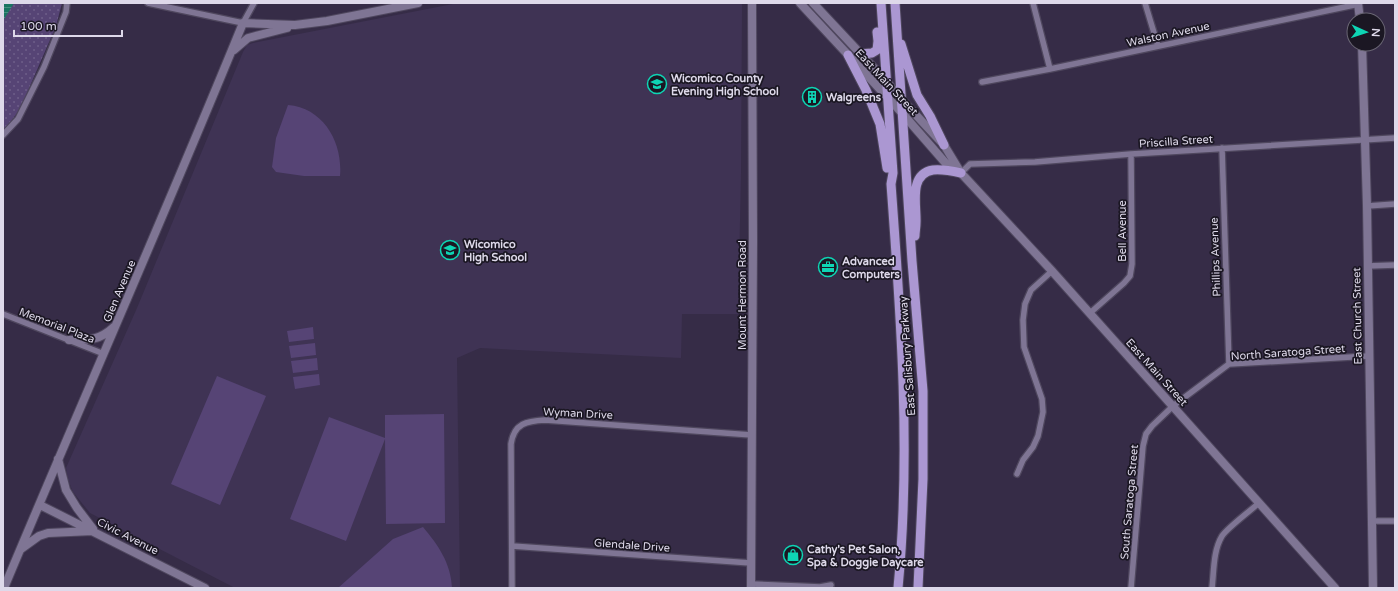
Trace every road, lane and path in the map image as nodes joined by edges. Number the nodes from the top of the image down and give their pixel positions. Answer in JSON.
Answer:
{"nodes":[{"id":1,"x":67,"y":3,"type":"edge"},
{"id":2,"x":148,"y":3,"type":"edge"},
{"id":3,"x":254,"y":3,"type":"edge"},
{"id":4,"x":418,"y":3,"type":"edge"},
{"id":5,"x":752,"y":3,"type":"edge"},
{"id":6,"x":800,"y":3,"type":"edge"},
{"id":7,"x":813,"y":3,"type":"edge"},
{"id":8,"x":881,"y":3,"type":"edge"},
{"id":9,"x":895,"y":3,"type":"edge"},
{"id":10,"x":1033,"y":3,"type":"edge"},
{"id":11,"x":1145,"y":3,"type":"edge"},
{"id":12,"x":1358,"y":4,"type":"edge"},
{"id":13,"x":243,"y":23,"type":"junction"},
{"id":14,"x":295,"y":25,"type":"junction"},
{"id":15,"x":897,"y":28,"type":"junction"},
{"id":16,"x":1158,"y":46,"type":"junction"},
{"id":17,"x":1362,"y":52,"type":"edge"},
{"id":18,"x":231,"y":54,"type":"junction"},
{"id":19,"x":859,"y":54,"type":"junction"},
{"id":20,"x":848,"y":55,"type":"junction"},
{"id":21,"x":1050,"y":69,"type":"junction"},
{"id":22,"x":887,"y":82,"type":"junction"},
{"id":23,"x":982,"y":82,"type":"dead end"},
{"id":24,"x":888,"y":98,"type":"junction"},
{"id":25,"x":901,"y":99,"type":"junction"},
{"id":26,"x":902,"y":113,"type":"junction"},
{"id":27,"x":3,"y":135,"type":"edge"},
{"id":28,"x":1395,"y":138,"type":"edge"},
{"id":29,"x":1364,"y":140,"type":"junction"},
{"id":30,"x":944,"y":146,"type":"junction"},
{"id":31,"x":1222,"y":148,"type":"junction"},
{"id":32,"x":1131,"y":154,"type":"junction"},
{"id":33,"x":961,"y":173,"type":"junction"},
{"id":34,"x":891,"y":184,"type":"junction"},
{"id":35,"x":1395,"y":204,"type":"edge"},
{"id":36,"x":1367,"y":206,"type":"junction"},
{"id":37,"x":912,"y":261,"type":"junction"},
{"id":38,"x":1395,"y":265,"type":"edge"},
{"id":39,"x":1367,"y":266,"type":"junction"},
{"id":40,"x":1052,"y":271,"type":"junction"},
{"id":41,"x":1090,"y":313,"type":"junction"},
{"id":42,"x":3,"y":314,"type":"edge"},
{"id":43,"x":117,"y":324,"type":"junction"},
{"id":44,"x":70,"y":340,"type":"junction"},
{"id":45,"x":104,"y":354,"type":"junction"},
{"id":46,"x":1369,"y":356,"type":"junction"},
{"id":47,"x":1229,"y":364,"type":"junction"},
{"id":48,"x":1174,"y":406,"type":"junction"},
{"id":49,"x":752,"y":435,"type":"junction"},
{"id":50,"x":58,"y":459,"type":"junction"},
{"id":51,"x":1017,"y":474,"type":"dead end"},
{"id":52,"x":1259,"y":503,"type":"junction"},
{"id":53,"x":40,"y":505,"type":"junction"},
{"id":54,"x":1372,"y":521,"type":"junction"},
{"id":55,"x":1395,"y":521,"type":"edge"},
{"id":56,"x":94,"y":531,"type":"junction"},
{"id":57,"x":512,"y":546,"type":"junction"},
{"id":58,"x":20,"y":549,"type":"junction"},
{"id":59,"x":751,"y":563,"type":"junction"},
{"id":60,"x":831,"y":585,"type":"dead end"},
{"id":61,"x":751,"y":586,"type":"edge"},
{"id":62,"x":4,"y":588,"type":"edge"},
{"id":63,"x":205,"y":588,"type":"edge"},
{"id":64,"x":512,"y":588,"type":"edge"},
{"id":65,"x":898,"y":588,"type":"edge"},
{"id":66,"x":918,"y":588,"type":"edge"},
{"id":67,"x":1131,"y":588,"type":"edge"},
{"id":68,"x":1212,"y":588,"type":"edge"},
{"id":69,"x":1335,"y":588,"type":"edge"},
{"id":70,"x":1373,"y":588,"type":"edge"}],
"edges":[{"from":1,"to":27,"type":"street"},
{"from":2,"to":13,"type":"street"},
{"from":3,"to":13,"type":"street","name":"Glen Avenue"},
{"from":4,"to":14,"type":"street"},
{"from":5,"to":49,"type":"street","name":"Mount Hermon Road"},
{"from":6,"to":20,"type":"street","name":"East Main Street"},
{"from":7,"to":19,"type":"street","name":"East Main Street"},
{"from":8,"to":19,"type":"main road"},
{"from":8,"to":22,"type":"main road","name":"East Salisbury Parkway"},
{"from":9,"to":15,"type":"main road","name":"East Salisbury Parkway"},
{"from":10,"to":21,"type":"street"},
{"from":11,"to":16,"type":"street"},
{"from":12,"to":16,"type":"street","name":"Walston Avenue"},
{"from":13,"to":14,"type":"street"},
{"from":13,"to":18,"type":"street","name":"Glen Avenue"},
{"from":14,"to":18,"type":"street"},
{"from":15,"to":25,"type":"main road","name":"East Salisbury Parkway"},
{"from":15,"to":30,"type":"main road"},
{"from":16,"to":21,"type":"street","name":"Walston Avenue"},
{"from":17,"to":29,"type":"street","name":"East Church Street"},
{"from":18,"to":43,"type":"street","name":"Glen Avenue"},
{"from":19,"to":22,"type":"street","name":"East Main Street"},
{"from":20,"to":24,"type":"street","name":"East Main Street"},
{"from":20,"to":34,"type":"main road"},
{"from":21,"to":23,"type":"street","name":"Walston Avenue"},
{"from":22,"to":24,"type":"main road","name":"East Salisbury Parkway"},
{"from":22,"to":25,"type":"street","name":"East Main Street"},
{"from":24,"to":26,"type":"street","name":"East Main Street"},
{"from":24,"to":34,"type":"main road","name":"East Salisbury Parkway"},
{"from":25,"to":26,"type":"main road","name":"East Salisbury Parkway"},
{"from":25,"to":30,"type":"street","name":"East Main Street"},
{"from":26,"to":33,"type":"street","name":"East Main Street"},
{"from":26,"to":37,"type":"main road","name":"East Salisbury Parkway"},
{"from":28,"to":29,"type":"street","name":"Priscilla Street"},
{"from":29,"to":31,"type":"street","name":"Priscilla Street"},
{"from":29,"to":36,"type":"street","name":"East Church Street"},
{"from":30,"to":33,"type":"street","name":"East Main Street"},
{"from":31,"to":32,"type":"street","name":"Priscilla Street"},
{"from":31,"to":47,"type":"street","name":"Phillips Avenue"},
{"from":32,"to":33,"type":"street","name":"Priscilla Street"},
{"from":32,"to":41,"type":"street","name":"Bell Avenue"},
{"from":33,"to":37,"type":"main road"},
{"from":33,"to":40,"type":"street","name":"East Main Street"},
{"from":34,"to":65,"type":"main road","name":"East Salisbury Parkway"},
{"from":35,"to":36,"type":"street"},
{"from":36,"to":39,"type":"street","name":"East Church Street"},
{"from":37,"to":66,"type":"main road","name":"East Salisbury Parkway"},
{"from":38,"to":39,"type":"street"},
{"from":39,"to":46,"type":"street","name":"East Church Street"},
{"from":40,"to":41,"type":"street","name":"East Main Street"},
{"from":40,"to":51,"type":"street"},
{"from":41,"to":48,"type":"street","name":"East Main Street"},
{"from":42,"to":44,"type":"street","name":"Memorial Plaza"},
{"from":43,"to":44,"type":"street"},
{"from":43,"to":45,"type":"street","name":"Glen Avenue"},
{"from":44,"to":45,"type":"street","name":"Memorial Plaza"},
{"from":45,"to":50,"type":"street","name":"Glen Avenue"},
{"from":46,"to":47,"type":"street","name":"North Saratoga Street"},
{"from":46,"to":54,"type":"street","name":"East Church Street"},
{"from":47,"to":48,"type":"street","name":"North Saratoga Street"},
{"from":48,"to":52,"type":"street","name":"East Main Street"},
{"from":48,"to":67,"type":"street","name":"South Saratoga Street"},
{"from":49,"to":57,"type":"street","name":"Wyman Drive"},
{"from":49,"to":59,"type":"street","name":"Mount Hermon Road"},
{"from":50,"to":53,"type":"street","name":"Glen Avenue"},
{"from":50,"to":56,"type":"street"},
{"from":52,"to":68,"type":"street"},
{"from":52,"to":69,"type":"street","name":"East Main Street"},
{"from":53,"to":56,"type":"street","name":"Civic Avenue"},
{"from":53,"to":58,"type":"street","name":"Glen Avenue"},
{"from":54,"to":55,"type":"street"},
{"from":54,"to":70,"type":"street","name":"East Church Street"},
{"from":56,"to":58,"type":"street"},
{"from":56,"to":63,"type":"street","name":"Civic Avenue"},
{"from":57,"to":59,"type":"street","name":"Glendale Drive"},
{"from":57,"to":64,"type":"street","name":"Wyman Drive"},
{"from":58,"to":62,"type":"street","name":"Glen Avenue"},
{"from":59,"to":61,"type":"street","name":"Mount Hermon Road"},
{"from":60,"to":61,"type":"street"}]}
